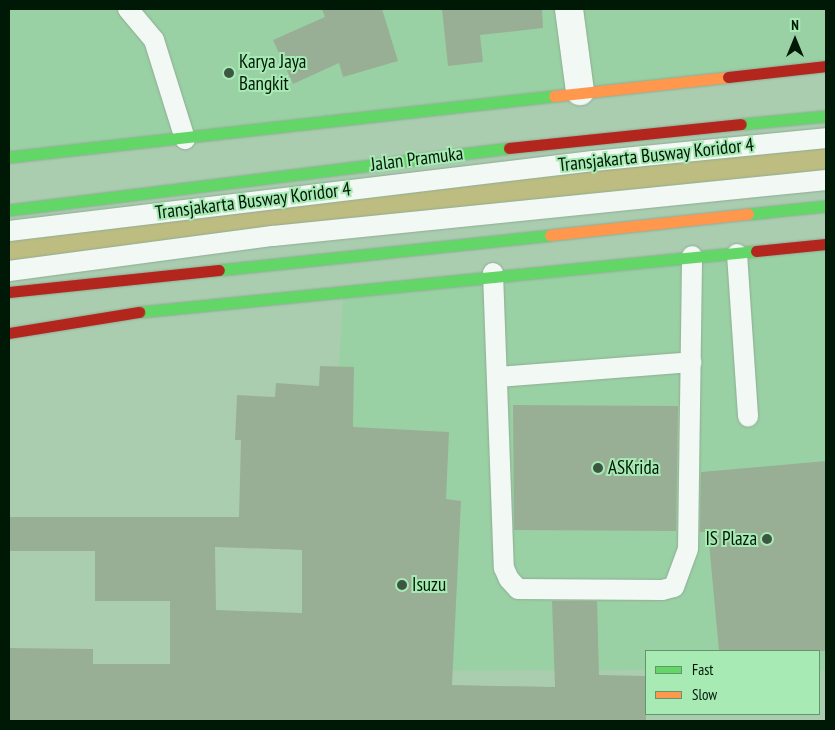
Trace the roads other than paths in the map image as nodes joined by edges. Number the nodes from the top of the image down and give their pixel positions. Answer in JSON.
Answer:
{"nodes":[{"id":1,"x":128,"y":9,"type":"edge"},
{"id":2,"x":569,"y":9,"type":"edge"},
{"id":3,"x":826,"y":66,"type":"edge"},
{"id":4,"x":580,"y":91,"type":"junction"},
{"id":5,"x":826,"y":116,"type":"edge"},
{"id":6,"x":826,"y":138,"type":"edge"},
{"id":7,"x":185,"y":139,"type":"junction"},
{"id":8,"x":9,"y":157,"type":"edge"},
{"id":9,"x":826,"y":180,"type":"edge"},
{"id":10,"x":826,"y":206,"type":"edge"},
{"id":11,"x":9,"y":210,"type":"edge"},
{"id":12,"x":9,"y":231,"type":"edge"},
{"id":13,"x":826,"y":244,"type":"edge"},
{"id":14,"x":738,"y":254,"type":"junction"},
{"id":15,"x":692,"y":256,"type":"junction"},
{"id":16,"x":9,"y":271,"type":"edge"},
{"id":17,"x":493,"y":273,"type":"junction"},
{"id":18,"x":9,"y":292,"type":"edge"},
{"id":19,"x":9,"y":333,"type":"edge"},
{"id":20,"x":691,"y":362,"type":"junction"},
{"id":21,"x":498,"y":377,"type":"junction"},
{"id":22,"x":748,"y":417,"type":"dead end"}],
"edges":[{"from":1,"to":7,"type":"lane"},
{"from":2,"to":4,"type":"street"},
{"from":3,"to":4,"type":"main road"},
{"from":4,"to":7,"type":"main road"},
{"from":5,"to":11,"type":"main road","name":"Jalan Pramuka"},
{"from":6,"to":12,"type":"lane","name":"Transjakarta Busway Koridor 4"},
{"from":7,"to":8,"type":"main road"},
{"from":9,"to":16,"type":"lane","name":"Transjakarta Busway Koridor 4"},
{"from":10,"to":18,"type":"main road"},
{"from":13,"to":14,"type":"main road"},
{"from":14,"to":15,"type":"main road"},
{"from":14,"to":22,"type":"lane"},
{"from":15,"to":17,"type":"main road"},
{"from":15,"to":20,"type":"lane"},
{"from":17,"to":19,"type":"main road"},
{"from":17,"to":21,"type":"lane"},
{"from":20,"to":21,"type":"lane"},
{"from":20,"to":21,"type":"lane"}]}
